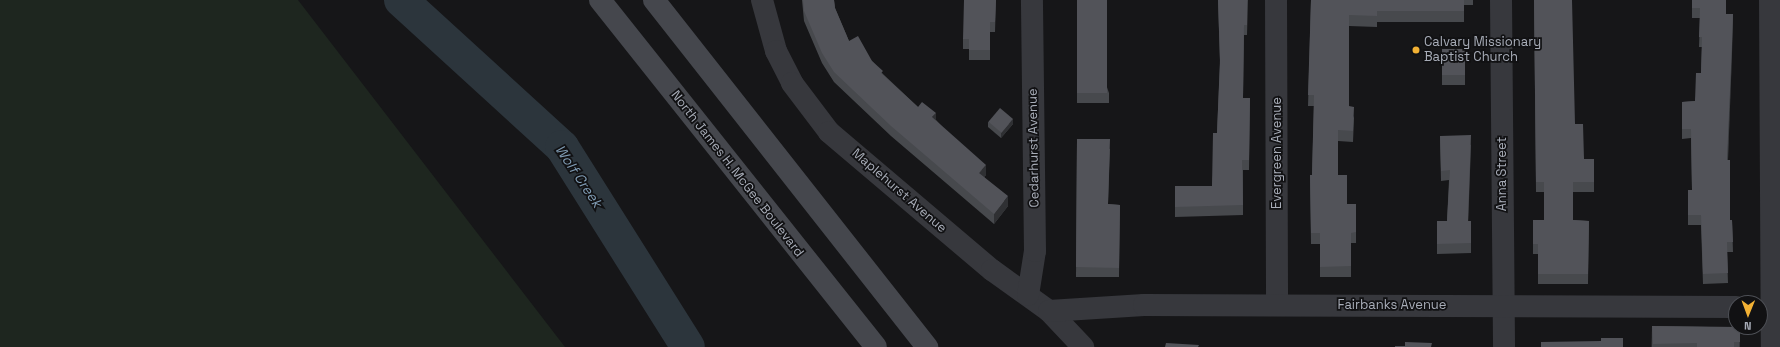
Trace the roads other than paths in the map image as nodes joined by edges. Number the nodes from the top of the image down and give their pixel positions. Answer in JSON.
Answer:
{"nodes":[{"id":1,"x":600,"y":0,"type":"edge"},
{"id":2,"x":654,"y":0,"type":"edge"},
{"id":3,"x":762,"y":0,"type":"edge"},
{"id":4,"x":1032,"y":0,"type":"edge"},
{"id":5,"x":1276,"y":0,"type":"edge"},
{"id":6,"x":1501,"y":0,"type":"edge"},
{"id":7,"x":1770,"y":0,"type":"edge"},
{"id":8,"x":1028,"y":295,"type":"junction"},
{"id":9,"x":1277,"y":305,"type":"junction"},
{"id":10,"x":1503,"y":307,"type":"junction"},
{"id":11,"x":1728,"y":307,"type":"edge"},
{"id":12,"x":1771,"y":307,"type":"edge"},
{"id":13,"x":1049,"y":311,"type":"junction"},
{"id":14,"x":876,"y":347,"type":"edge"},
{"id":15,"x":926,"y":347,"type":"edge"},
{"id":16,"x":1083,"y":347,"type":"edge"},
{"id":17,"x":1504,"y":347,"type":"edge"},
{"id":18,"x":1772,"y":347,"type":"edge"}],
"edges":[{"from":1,"to":14,"type":"main road","name":"North James H. McGee Boulevard"},
{"from":2,"to":15,"type":"main road"},
{"from":3,"to":8,"type":"street","name":"Maplehurst Avenue"},
{"from":4,"to":8,"type":"street","name":"Cedarhurst Avenue"},
{"from":5,"to":9,"type":"street","name":"Evergreen Avenue"},
{"from":6,"to":10,"type":"street","name":"Anna Street"},
{"from":7,"to":12,"type":"street"},
{"from":8,"to":13,"type":"street","name":"Maplehurst Avenue"},
{"from":9,"to":10,"type":"street","name":"Fairbanks Avenue"},
{"from":9,"to":13,"type":"street","name":"Fairbanks Avenue"},
{"from":10,"to":11,"type":"street","name":"Fairbanks Avenue"},
{"from":10,"to":17,"type":"street","name":"Anna Street"},
{"from":12,"to":18,"type":"street"},
{"from":13,"to":16,"type":"street","name":"Maplehurst Avenue"}]}
